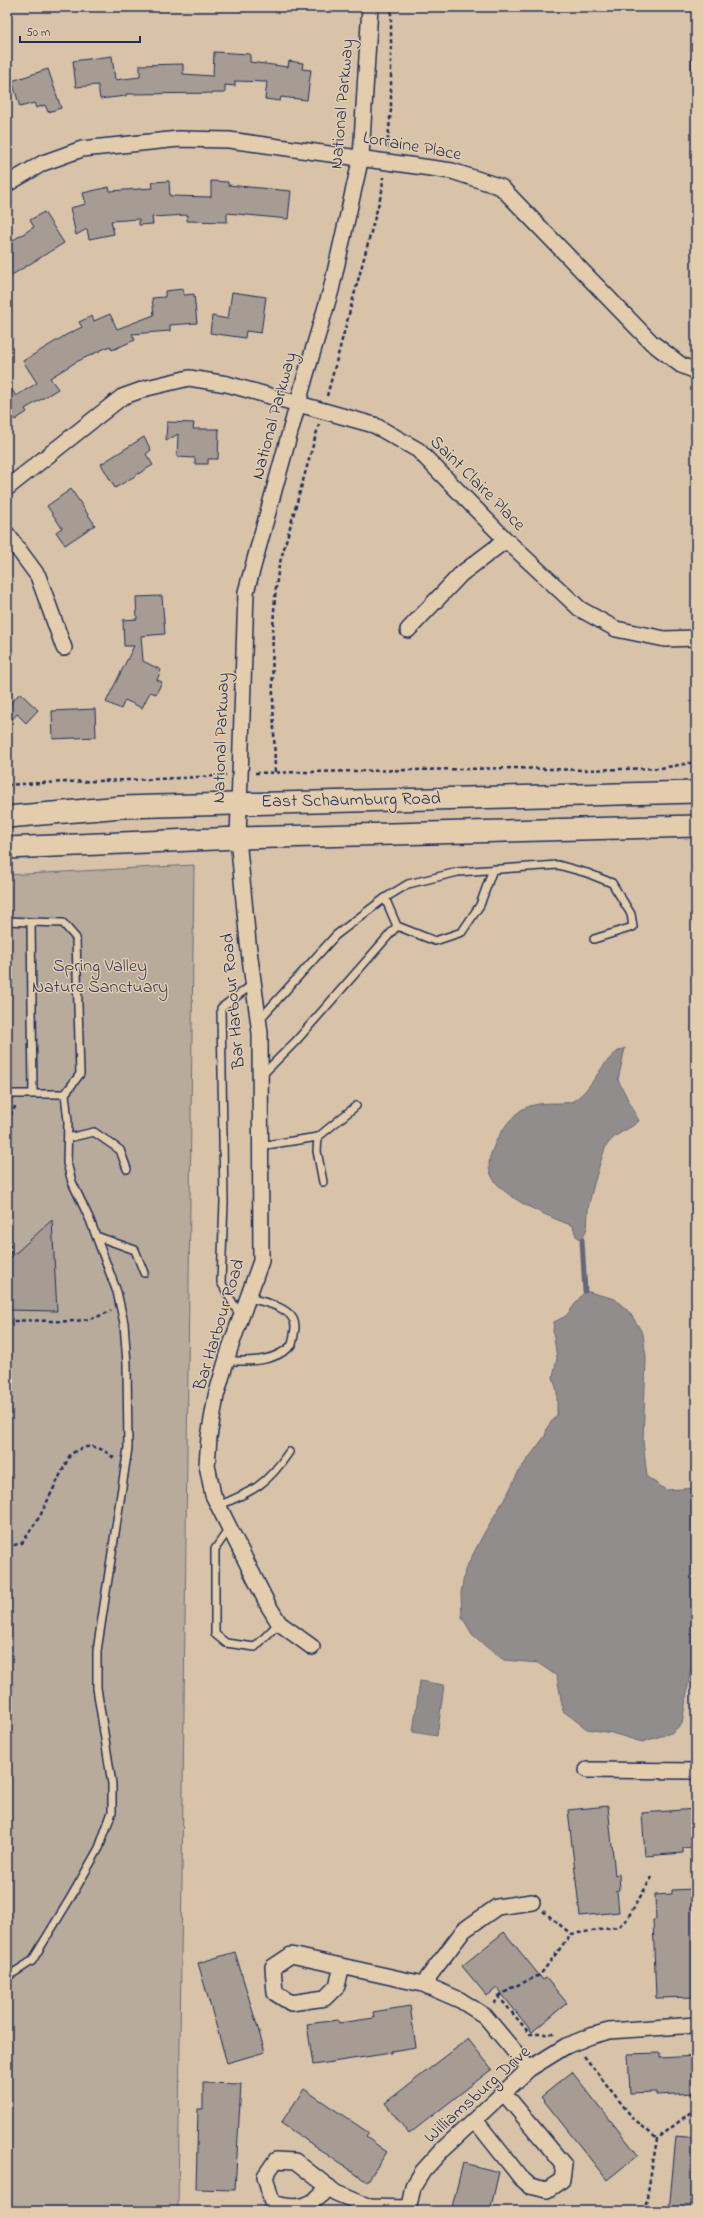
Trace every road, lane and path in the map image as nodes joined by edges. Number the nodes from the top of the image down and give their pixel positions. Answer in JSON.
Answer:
{"nodes":[{"id":1,"x":370,"y":7,"type":"edge"},
{"id":2,"x":391,"y":7,"type":"edge"},
{"id":3,"x":696,"y":58,"type":"edge"},
{"id":4,"x":696,"y":69,"type":"edge"},
{"id":5,"x":361,"y":157,"type":"junction"},
{"id":6,"x":385,"y":161,"type":"junction"},
{"id":7,"x":7,"y":184,"type":"edge"},
{"id":8,"x":696,"y":371,"type":"edge"},
{"id":9,"x":298,"y":402,"type":"junction"},
{"id":10,"x":322,"y":410,"type":"junction"},
{"id":11,"x":7,"y":488,"type":"edge"},
{"id":12,"x":7,"y":534,"type":"edge"},
{"id":13,"x":506,"y":540,"type":"junction"},
{"id":14,"x":408,"y":630,"type":"dead end"},
{"id":15,"x":696,"y":638,"type":"edge"},
{"id":16,"x":64,"y":648,"type":"dead end"},
{"id":17,"x":696,"y":762,"type":"edge"},
{"id":18,"x":206,"y":777,"type":"dead end"},
{"id":19,"x":7,"y":785,"type":"edge"},
{"id":20,"x":696,"y":792,"type":"edge"},
{"id":21,"x":239,"y":804,"type":"junction"},
{"id":22,"x":7,"y":817,"type":"edge"},
{"id":23,"x":696,"y":826,"type":"edge"},
{"id":24,"x":238,"y":838,"type":"junction"},
{"id":25,"x":7,"y":848,"type":"edge"},
{"id":26,"x":493,"y":869,"type":"junction"},
{"id":27,"x":385,"y":898,"type":"junction"},
{"id":28,"x":7,"y":921,"type":"edge"},
{"id":29,"x":31,"y":922,"type":"junction"},
{"id":30,"x":397,"y":926,"type":"junction"},
{"id":31,"x":594,"y":939,"type":"dead end"},
{"id":32,"x":253,"y":984,"type":"junction"},
{"id":33,"x":258,"y":1021,"type":"junction"},
{"id":34,"x":260,"y":1077,"type":"junction"},
{"id":35,"x":7,"y":1094,"type":"edge"},
{"id":36,"x":22,"y":1094,"type":"junction"},
{"id":37,"x":33,"y":1094,"type":"junction"},
{"id":38,"x":65,"y":1094,"type":"junction"},
{"id":39,"x":356,"y":1106,"type":"dead end"},
{"id":40,"x":7,"y":1122,"type":"edge"},
{"id":41,"x":318,"y":1137,"type":"junction"},
{"id":42,"x":68,"y":1138,"type":"junction"},
{"id":43,"x":260,"y":1146,"type":"junction"},
{"id":44,"x":127,"y":1169,"type":"dead end"},
{"id":45,"x":323,"y":1182,"type":"dead end"},
{"id":46,"x":7,"y":1209,"type":"edge"},
{"id":47,"x":96,"y":1236,"type":"junction"},
{"id":48,"x":11,"y":1258,"type":"dead end"},
{"id":49,"x":144,"y":1273,"type":"dead end"},
{"id":50,"x":249,"y":1298,"type":"junction"},
{"id":51,"x":120,"y":1304,"type":"junction"},
{"id":52,"x":242,"y":1317,"type":"junction"},
{"id":53,"x":7,"y":1322,"type":"edge"},
{"id":54,"x":226,"y":1361,"type":"junction"},
{"id":55,"x":289,"y":1452,"type":"dead end"},
{"id":56,"x":125,"y":1467,"type":"junction"},
{"id":57,"x":218,"y":1506,"type":"junction"},
{"id":58,"x":229,"y":1529,"type":"junction"},
{"id":59,"x":7,"y":1547,"type":"edge"},
{"id":60,"x":279,"y":1623,"type":"junction"},
{"id":61,"x":312,"y":1647,"type":"dead end"},
{"id":62,"x":587,"y":1770,"type":"dead end"},
{"id":63,"x":696,"y":1771,"type":"edge"},
{"id":64,"x":652,"y":1877,"type":"dead end"},
{"id":65,"x":532,"y":1902,"type":"joint"},
{"id":66,"x":571,"y":1934,"type":"junction"},
{"id":67,"x":342,"y":1967,"type":"junction"},
{"id":68,"x":7,"y":1977,"type":"edge"},
{"id":69,"x":423,"y":1984,"type":"junction"},
{"id":70,"x":499,"y":1996,"type":"dead end"},
{"id":71,"x":696,"y":2025,"type":"edge"},
{"id":72,"x":529,"y":2069,"type":"junction"},
{"id":73,"x":504,"y":2093,"type":"junction"},
{"id":74,"x":696,"y":2108,"type":"edge"},
{"id":75,"x":475,"y":2120,"type":"junction"},
{"id":76,"x":329,"y":2188,"type":"dead end"},
{"id":77,"x":408,"y":2209,"type":"edge"},
{"id":78,"x":647,"y":2211,"type":"edge"}],
"edges":[{"from":1,"to":5,"type":"street","name":"National Parkway"},
{"from":2,"to":6,"type":"path"},
{"from":3,"to":4,"type":"lane"},
{"from":5,"to":6,"type":"street","name":"Lorraine Place"},
{"from":5,"to":7,"type":"street","name":"Lorraine Place"},
{"from":5,"to":9,"type":"street","name":"National Parkway"},
{"from":6,"to":8,"type":"street","name":"Lorraine Place"},
{"from":6,"to":10,"type":"path"},
{"from":9,"to":10,"type":"street","name":"Saint Claire Place"},
{"from":9,"to":11,"type":"street","name":"Saint Claire Place"},
{"from":9,"to":21,"type":"street","name":"National Parkway"},
{"from":10,"to":13,"type":"street","name":"Saint Claire Place"},
{"from":10,"to":17,"type":"path"},
{"from":12,"to":16,"type":"street"},
{"from":13,"to":14,"type":"street"},
{"from":13,"to":15,"type":"street","name":"Saint Claire Place"},
{"from":18,"to":19,"type":"path"},
{"from":20,"to":21,"type":"main road","name":"East Schaumburg Road"},
{"from":21,"to":22,"type":"main road","name":"East Schaumburg Road"},
{"from":21,"to":24,"type":"street","name":"National Parkway"},
{"from":23,"to":24,"type":"main road","name":"East Schaumburg Road"},
{"from":24,"to":25,"type":"main road","name":"East Schaumburg Road"},
{"from":24,"to":32,"type":"street","name":"Bar Harbour Road"},
{"from":26,"to":27,"type":"lane"},
{"from":26,"to":30,"type":"lane"},
{"from":26,"to":31,"type":"lane"},
{"from":27,"to":30,"type":"lane"},
{"from":27,"to":33,"type":"lane"},
{"from":28,"to":29,"type":"lane"},
{"from":29,"to":37,"type":"lane"},
{"from":29,"to":38,"type":"lane"},
{"from":30,"to":34,"type":"lane"},
{"from":32,"to":33,"type":"street","name":"Bar Harbour Road"},
{"from":32,"to":52,"type":"lane"},
{"from":33,"to":34,"type":"street","name":"Bar Harbour Road"},
{"from":34,"to":43,"type":"street","name":"Bar Harbour Road"},
{"from":35,"to":36,"type":"lane"},
{"from":36,"to":37,"type":"lane"},
{"from":36,"to":40,"type":"path"},
{"from":37,"to":38,"type":"lane"},
{"from":38,"to":42,"type":"lane"},
{"from":39,"to":41,"type":"lane"},
{"from":41,"to":43,"type":"lane"},
{"from":41,"to":45,"type":"lane"},
{"from":42,"to":44,"type":"lane"},
{"from":42,"to":47,"type":"lane"},
{"from":43,"to":50,"type":"street","name":"Bar Harbour Road"},
{"from":46,"to":48,"type":"path"},
{"from":47,"to":49,"type":"lane"},
{"from":47,"to":51,"type":"lane"},
{"from":50,"to":52,"type":"street","name":"Bar Harbour Road"},
{"from":50,"to":54,"type":"lane"},
{"from":51,"to":53,"type":"path"},
{"from":51,"to":56,"type":"lane"},
{"from":52,"to":54,"type":"street","name":"Bar Harbour Road"},
{"from":54,"to":57,"type":"street","name":"Bar Harbour Road"},
{"from":55,"to":57,"type":"lane"},
{"from":56,"to":59,"type":"path"},
{"from":56,"to":68,"type":"lane"},
{"from":57,"to":58,"type":"street","name":"Bar Harbour Road"},
{"from":58,"to":60,"type":"street","name":"Bar Harbour Road"},
{"from":58,"to":60,"type":"lane"},
{"from":60,"to":61,"type":"street","name":"Bar Harbour Road"},
{"from":62,"to":63,"type":"street"},
{"from":64,"to":66,"type":"path"},
{"from":65,"to":66,"type":"path"},
{"from":65,"to":69,"type":"street"},
{"from":66,"to":70,"type":"path"},
{"from":67,"to":67,"type":"street"},
{"from":67,"to":69,"type":"street"},
{"from":69,"to":72,"type":"street"},
{"from":71,"to":72,"type":"street","name":"Williamsburg Drive"},
{"from":72,"to":73,"type":"street","name":"Williamsburg Drive"},
{"from":73,"to":75,"type":"street","name":"Williamsburg Drive"},
{"from":73,"to":75,"type":"street"},
{"from":74,"to":78,"type":"path"},
{"from":75,"to":77,"type":"street","name":"Williamsburg Drive"},
{"from":76,"to":77,"type":"street"}]}
